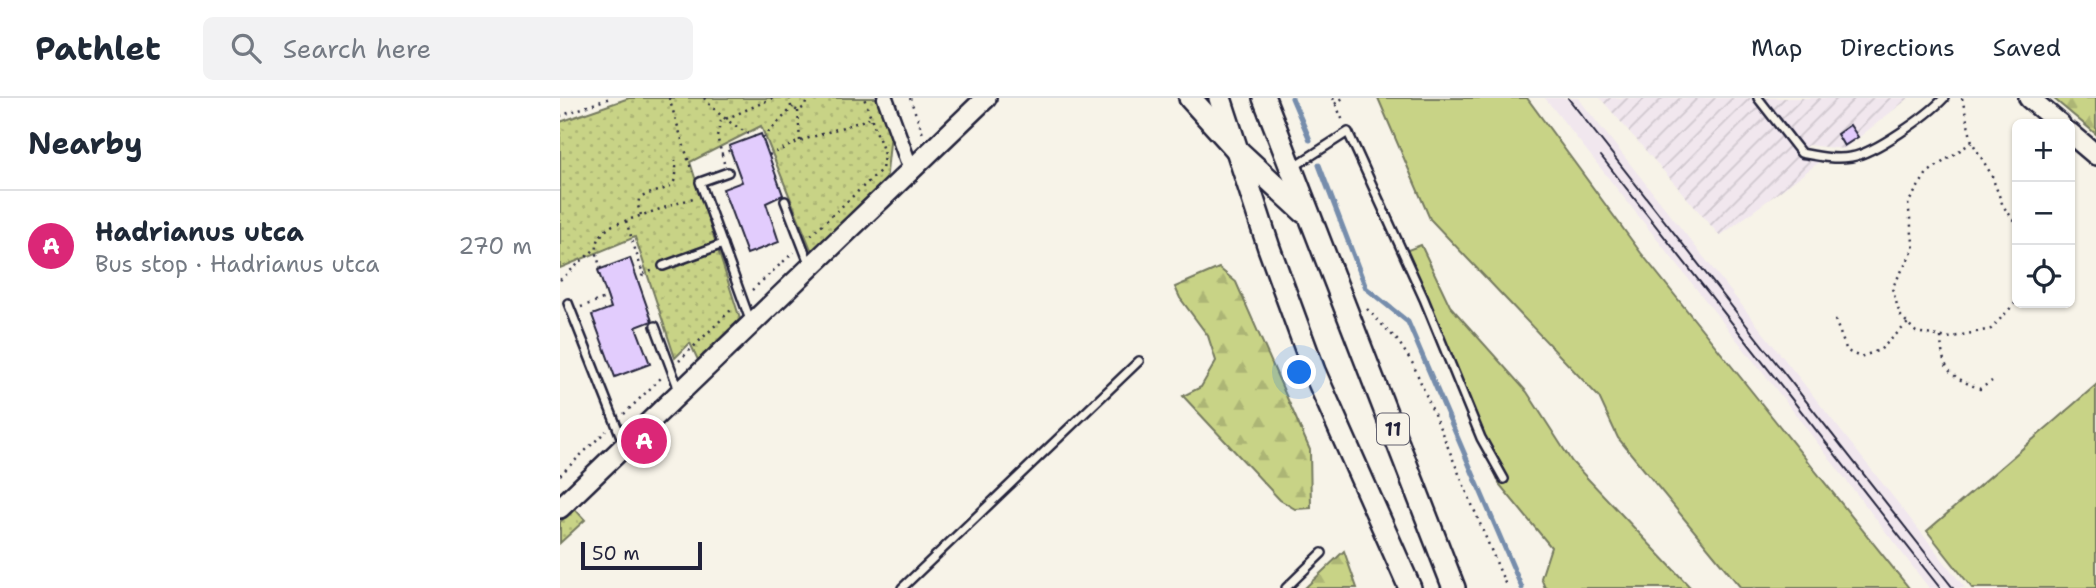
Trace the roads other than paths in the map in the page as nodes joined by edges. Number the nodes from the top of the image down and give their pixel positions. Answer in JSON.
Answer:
{"nodes":[{"id":1,"x":885,"y":98,"type":"edge"},
{"id":2,"x":986,"y":98,"type":"edge"},
{"id":3,"x":1190,"y":98,"type":"edge"},
{"id":4,"x":1220,"y":98,"type":"edge"},
{"id":5,"x":1264,"y":98,"type":"edge"},
{"id":6,"x":1758,"y":98,"type":"edge"},
{"id":7,"x":1944,"y":98,"type":"edge"},
{"id":8,"x":2029,"y":98,"type":"edge"},
{"id":9,"x":2054,"y":119,"type":"edge"},
{"id":10,"x":2075,"y":137,"type":"edge"},
{"id":11,"x":1237,"y":150,"type":"junction"},
{"id":12,"x":2096,"y":155,"type":"edge"},
{"id":13,"x":1290,"y":169,"type":"junction"},
{"id":14,"x":911,"y":170,"type":"junction"},
{"id":15,"x":728,"y":172,"type":"road end"},
{"id":16,"x":785,"y":201,"type":"dead end"},
{"id":17,"x":1308,"y":216,"type":"junction"},
{"id":18,"x":723,"y":244,"type":"junction"},
{"id":19,"x":663,"y":266,"type":"road end"},
{"id":20,"x":811,"y":267,"type":"junction"},
{"id":21,"x":568,"y":303,"type":"dead end"},
{"id":22,"x":752,"y":324,"type":"junction"},
{"id":23,"x":655,"y":326,"type":"dead end"},
{"id":24,"x":1139,"y":361,"type":"dead end"},
{"id":25,"x":680,"y":393,"type":"junction"},
{"id":26,"x":625,"y":446,"type":"junction"},
{"id":27,"x":1504,"y":479,"type":"dead end"},
{"id":28,"x":560,"y":508,"type":"edge"},
{"id":29,"x":1322,"y":553,"type":"dead end"},
{"id":30,"x":902,"y":588,"type":"edge"},
{"id":31,"x":1286,"y":588,"type":"edge"},
{"id":32,"x":1410,"y":588,"type":"edge"},
{"id":33,"x":1454,"y":588,"type":"edge"}],
"edges":[{"from":1,"to":14,"type":"street"},
{"from":2,"to":14,"type":"street"},
{"from":3,"to":11,"type":"main road"},
{"from":4,"to":11,"type":"main road","number":"11"},
{"from":5,"to":13,"type":"main road","number":"11"},
{"from":6,"to":7,"type":"lane"},
{"from":8,"to":9,"type":"street"},
{"from":10,"to":12,"type":"street"},
{"from":11,"to":17,"type":"main road"},
{"from":11,"to":32,"type":"main road","number":"11"},
{"from":13,"to":17,"type":"main road","number":"11"},
{"from":13,"to":27,"type":"lane"},
{"from":14,"to":20,"type":"street"},
{"from":15,"to":18,"type":"lane"},
{"from":16,"to":20,"type":"lane"},
{"from":17,"to":33,"type":"main road","number":"11"},
{"from":18,"to":19,"type":"lane"},
{"from":18,"to":22,"type":"lane"},
{"from":20,"to":22,"type":"street"},
{"from":21,"to":26,"type":"lane"},
{"from":22,"to":25,"type":"street"},
{"from":23,"to":25,"type":"lane"},
{"from":24,"to":30,"type":"lane"},
{"from":25,"to":26,"type":"street"},
{"from":26,"to":28,"type":"street"},
{"from":29,"to":31,"type":"lane"}]}
